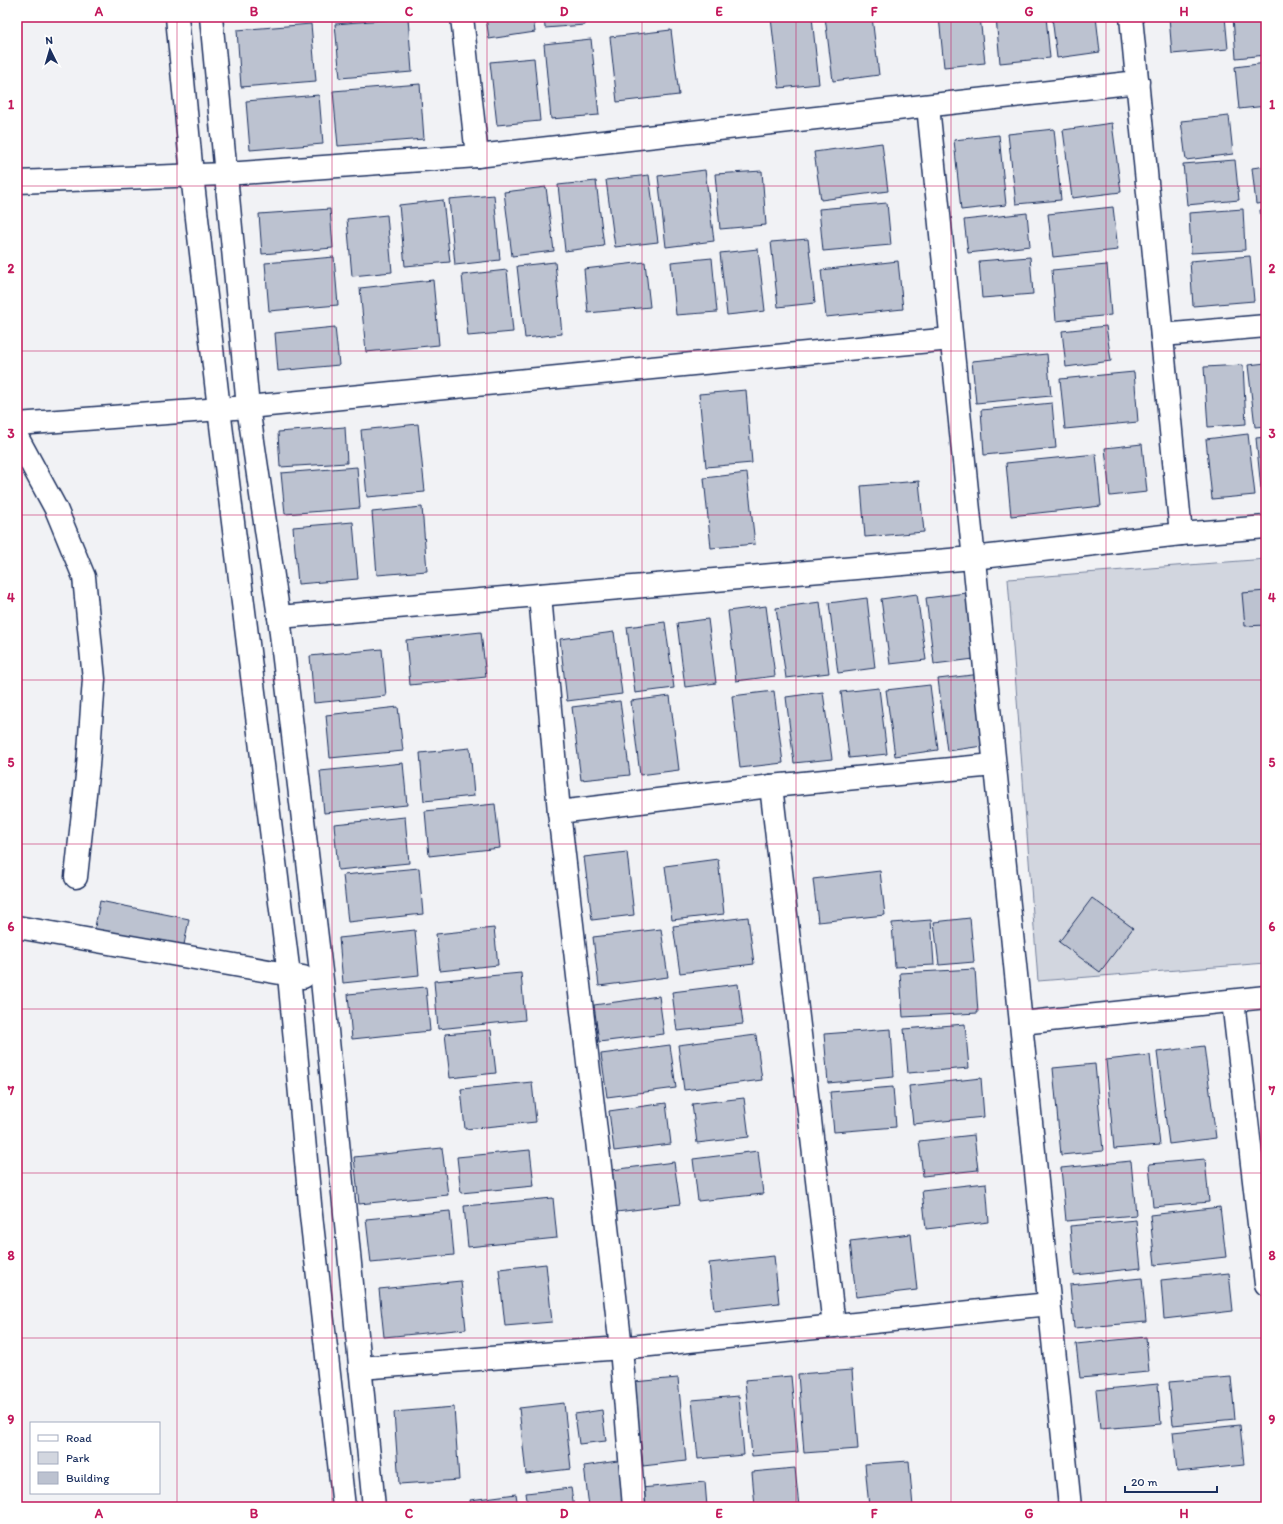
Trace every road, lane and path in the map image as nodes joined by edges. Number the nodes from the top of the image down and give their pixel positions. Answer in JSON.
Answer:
{"nodes":[{"id":1,"x":176,"y":17,"type":"edge"},
{"id":2,"x":211,"y":17,"type":"edge"},
{"id":3,"x":462,"y":17,"type":"edge"},
{"id":4,"x":1131,"y":17,"type":"edge"},
{"id":5,"x":1138,"y":82,"type":"junction"},
{"id":6,"x":928,"y":106,"type":"junction"},
{"id":7,"x":477,"y":156,"type":"junction"},
{"id":8,"x":226,"y":174,"type":"junction"},
{"id":9,"x":192,"y":175,"type":"junction"},
{"id":10,"x":17,"y":182,"type":"edge"},
{"id":11,"x":1266,"y":326,"type":"edge"},
{"id":12,"x":1162,"y":336,"type":"junction"},
{"id":13,"x":951,"y":339,"type":"junction"},
{"id":14,"x":248,"y":407,"type":"junction"},
{"id":15,"x":219,"y":409,"type":"junction"},
{"id":16,"x":17,"y":424,"type":"edge"},
{"id":17,"x":17,"y":437,"type":"edge"},
{"id":18,"x":1266,"y":527,"type":"edge"},
{"id":19,"x":1180,"y":534,"type":"junction"},
{"id":20,"x":974,"y":558,"type":"junction"},
{"id":21,"x":540,"y":595,"type":"junction"},
{"id":22,"x":279,"y":617,"type":"junction"},
{"id":23,"x":994,"y":765,"type":"junction"},
{"id":24,"x":771,"y":786,"type":"junction"},
{"id":25,"x":559,"y":812,"type":"junction"},
{"id":26,"x":76,"y":877,"type":"dead end"},
{"id":27,"x":17,"y":927,"type":"edge"},
{"id":28,"x":289,"y":975,"type":"junction"},
{"id":29,"x":322,"y":980,"type":"junction"},
{"id":30,"x":1266,"y":997,"type":"edge"},
{"id":31,"x":1233,"y":1001,"type":"junction"},
{"id":32,"x":1020,"y":1023,"type":"junction"},
{"id":33,"x":1266,"y":1284,"type":"edge"},
{"id":34,"x":1049,"y":1304,"type":"junction"},
{"id":35,"x":834,"y":1326,"type":"junction"},
{"id":36,"x":621,"y":1348,"type":"junction"},
{"id":37,"x":360,"y":1368,"type":"junction"},
{"id":38,"x":344,"y":1507,"type":"edge"},
{"id":39,"x":374,"y":1507,"type":"edge"},
{"id":40,"x":634,"y":1507,"type":"edge"},
{"id":41,"x":1070,"y":1507,"type":"edge"}],
"edges":[{"from":1,"to":9,"type":"street"},
{"from":2,"to":8,"type":"street"},
{"from":3,"to":7,"type":"street"},
{"from":4,"to":5,"type":"street"},
{"from":5,"to":6,"type":"street"},
{"from":5,"to":12,"type":"street"},
{"from":6,"to":7,"type":"street"},
{"from":6,"to":13,"type":"street"},
{"from":7,"to":8,"type":"street"},
{"from":8,"to":9,"type":"street"},
{"from":8,"to":14,"type":"street"},
{"from":9,"to":10,"type":"street"},
{"from":9,"to":15,"type":"street"},
{"from":11,"to":12,"type":"street"},
{"from":12,"to":19,"type":"street"},
{"from":13,"to":14,"type":"street"},
{"from":13,"to":20,"type":"street"},
{"from":14,"to":15,"type":"street"},
{"from":14,"to":22,"type":"street"},
{"from":15,"to":16,"type":"street"},
{"from":15,"to":28,"type":"street"},
{"from":17,"to":26,"type":"street"},
{"from":18,"to":19,"type":"street"},
{"from":19,"to":20,"type":"street"},
{"from":20,"to":21,"type":"street"},
{"from":20,"to":23,"type":"street"},
{"from":21,"to":22,"type":"street"},
{"from":21,"to":25,"type":"street"},
{"from":22,"to":29,"type":"street"},
{"from":23,"to":24,"type":"street"},
{"from":23,"to":32,"type":"street"},
{"from":24,"to":25,"type":"street"},
{"from":24,"to":35,"type":"street"},
{"from":25,"to":36,"type":"street"},
{"from":27,"to":28,"type":"street"},
{"from":28,"to":29,"type":"street"},
{"from":28,"to":38,"type":"street"},
{"from":29,"to":37,"type":"street"},
{"from":30,"to":31,"type":"street"},
{"from":31,"to":32,"type":"street"},
{"from":31,"to":33,"type":"street"},
{"from":32,"to":34,"type":"street"},
{"from":34,"to":35,"type":"street"},
{"from":34,"to":41,"type":"street"},
{"from":35,"to":36,"type":"street"},
{"from":36,"to":37,"type":"street"},
{"from":36,"to":40,"type":"street"},
{"from":37,"to":39,"type":"street"}]}
